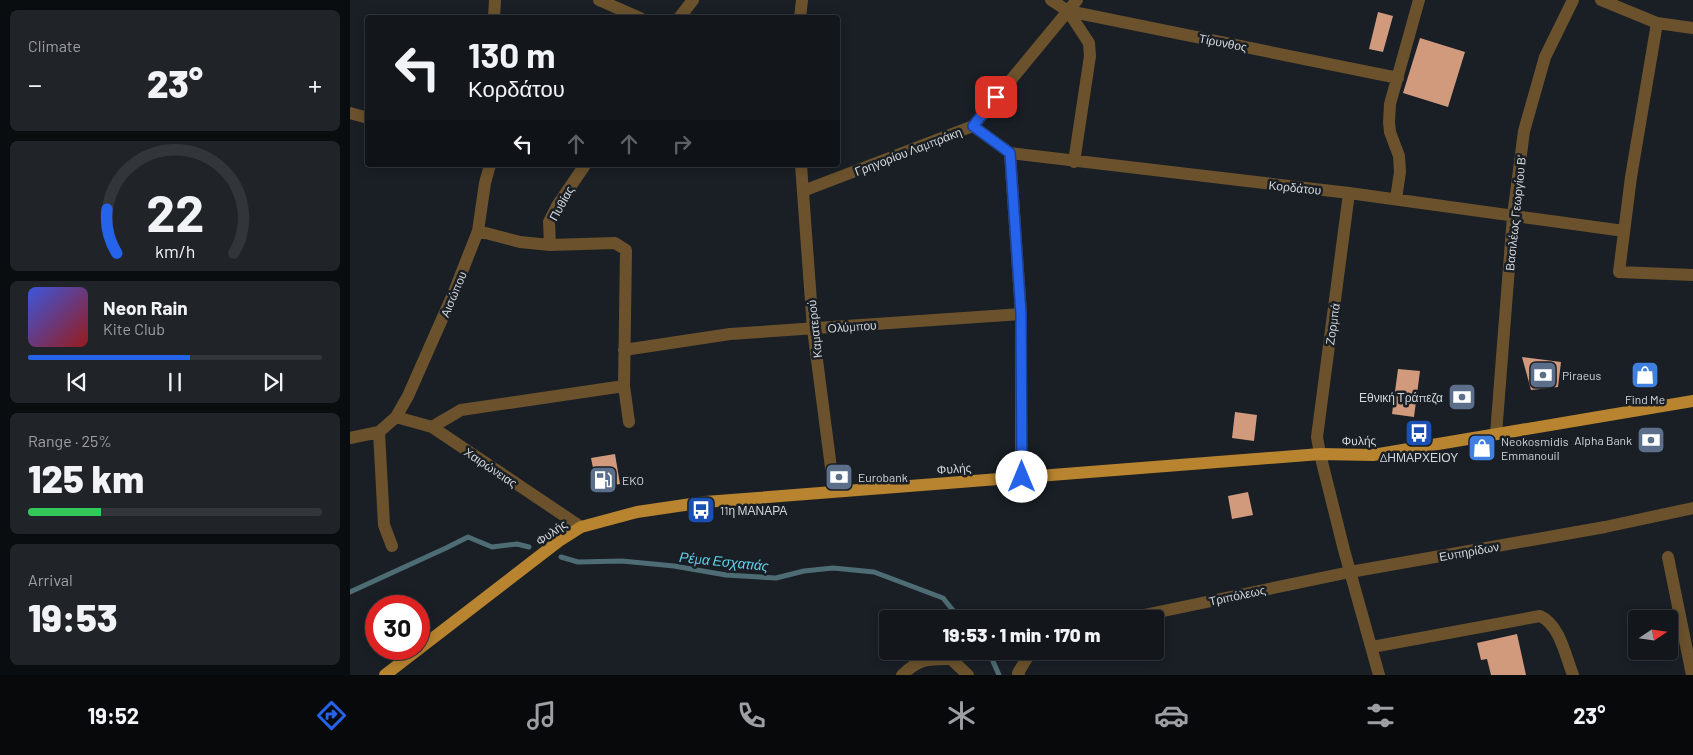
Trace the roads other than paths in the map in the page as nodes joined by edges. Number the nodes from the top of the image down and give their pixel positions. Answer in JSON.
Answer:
{"nodes":[{"id":1,"x":495,"y":0,"type":"edge"},
{"id":2,"x":599,"y":0,"type":"edge"},
{"id":3,"x":693,"y":0,"type":"edge"},
{"id":4,"x":802,"y":0,"type":"edge"},
{"id":5,"x":1051,"y":0,"type":"edge"},
{"id":6,"x":1077,"y":0,"type":"edge"},
{"id":7,"x":1418,"y":0,"type":"edge"},
{"id":8,"x":1573,"y":0,"type":"edge"},
{"id":9,"x":1602,"y":0,"type":"edge"},
{"id":10,"x":1068,"y":11,"type":"junction"},
{"id":11,"x":494,"y":15,"type":"edge"},
{"id":12,"x":633,"y":15,"type":"edge"},
{"id":13,"x":681,"y":15,"type":"edge"},
{"id":14,"x":800,"y":15,"type":"edge"},
{"id":15,"x":1657,"y":23,"type":"junction"},
{"id":16,"x":1693,"y":28,"type":"edge"},
{"id":17,"x":1398,"y":78,"type":"junction"},
{"id":18,"x":350,"y":113,"type":"edge"},
{"id":19,"x":365,"y":117,"type":"edge"},
{"id":20,"x":973,"y":126,"type":"junction"},
{"id":21,"x":1010,"y":153,"type":"junction"},
{"id":22,"x":1074,"y":162,"type":"junction"},
{"id":23,"x":489,"y":167,"type":"edge"},
{"id":24,"x":584,"y":167,"type":"edge"},
{"id":25,"x":801,"y":167,"type":"edge"},
{"id":26,"x":803,"y":191,"type":"junction"},
{"id":27,"x":1349,"y":193,"type":"junction"},
{"id":28,"x":1396,"y":199,"type":"junction"},
{"id":29,"x":1513,"y":216,"type":"junction"},
{"id":30,"x":478,"y":231,"type":"junction"},
{"id":31,"x":1624,"y":231,"type":"junction"},
{"id":32,"x":550,"y":245,"type":"junction"},
{"id":33,"x":1693,"y":275,"type":"edge"},
{"id":34,"x":1021,"y":314,"type":"junction"},
{"id":35,"x":812,"y":329,"type":"junction"},
{"id":36,"x":624,"y":350,"type":"junction"},
{"id":37,"x":624,"y":386,"type":"junction"},
{"id":38,"x":1693,"y":401,"type":"edge"},
{"id":39,"x":396,"y":417,"type":"junction"},
{"id":40,"x":629,"y":422,"type":"dead end"},
{"id":41,"x":432,"y":427,"type":"junction"},
{"id":42,"x":380,"y":432,"type":"junction"},
{"id":43,"x":1496,"y":434,"type":"junction"},
{"id":44,"x":350,"y":438,"type":"edge"},
{"id":45,"x":1320,"y":454,"type":"junction"},
{"id":46,"x":1022,"y":477,"type":"junction"},
{"id":47,"x":834,"y":492,"type":"junction"},
{"id":48,"x":1693,"y":508,"type":"edge"},
{"id":49,"x":581,"y":527,"type":"junction"},
{"id":50,"x":392,"y":546,"type":"dead end"},
{"id":51,"x":1668,"y":557,"type":"dead end"},
{"id":52,"x":1350,"y":572,"type":"junction"},
{"id":53,"x":1164,"y":611,"type":"edge"},
{"id":54,"x":1372,"y":647,"type":"junction"},
{"id":55,"x":1026,"y":660,"type":"edge"},
{"id":56,"x":1019,"y":674,"type":"edge"},
{"id":57,"x":385,"y":675,"type":"edge"},
{"id":58,"x":902,"y":675,"type":"edge"},
{"id":59,"x":968,"y":675,"type":"edge"},
{"id":60,"x":1379,"y":675,"type":"edge"},
{"id":61,"x":1573,"y":675,"type":"edge"},
{"id":62,"x":1692,"y":675,"type":"edge"}],
"edges":[{"from":1,"to":11,"type":"street"},
{"from":2,"to":12,"type":"street"},
{"from":3,"to":13,"type":"street"},
{"from":4,"to":14,"type":"street"},
{"from":5,"to":10,"type":"street","name":"Τίρυνθος"},
{"from":6,"to":10,"type":"street","name":"Γρηγορίου Λαμπράκη"},
{"from":7,"to":17,"type":"street"},
{"from":8,"to":29,"type":"street","name":"Βασιλέως Γεωργίου Β'"},
{"from":9,"to":15,"type":"street"},
{"from":10,"to":17,"type":"street","name":"Τίρυνθος"},
{"from":10,"to":20,"type":"street","name":"Γρηγορίου Λαμπράκη"},
{"from":10,"to":22,"type":"street"},
{"from":15,"to":16,"type":"street"},
{"from":15,"to":31,"type":"street"},
{"from":17,"to":28,"type":"street"},
{"from":18,"to":19,"type":"street"},
{"from":20,"to":21,"type":"street","name":"Κορδάτου"},
{"from":20,"to":26,"type":"street","name":"Γρηγορίου Λαμπράκη"},
{"from":21,"to":22,"type":"street","name":"Κορδάτου"},
{"from":21,"to":34,"type":"street"},
{"from":22,"to":27,"type":"street","name":"Κορδάτου"},
{"from":23,"to":30,"type":"street","name":"Αισώπου"},
{"from":24,"to":32,"type":"street","name":"Πυθίας"},
{"from":25,"to":26,"type":"street","name":"Καματερού"},
{"from":26,"to":35,"type":"street","name":"Καματερού"},
{"from":27,"to":28,"type":"street","name":"Κορδάτου"},
{"from":27,"to":45,"type":"street","name":"Ζορμπά"},
{"from":28,"to":29,"type":"street","name":"Κορδάτου"},
{"from":29,"to":31,"type":"street","name":"Κορδάτου"},
{"from":29,"to":43,"type":"street","name":"Βασιλέως Γεωργίου Β'"},
{"from":30,"to":32,"type":"street"},
{"from":30,"to":39,"type":"street","name":"Αισώπου"},
{"from":31,"to":33,"type":"street"},
{"from":32,"to":36,"type":"street"},
{"from":34,"to":35,"type":"street","name":"Ολύμπου"},
{"from":34,"to":46,"type":"street"},
{"from":35,"to":36,"type":"street","name":"Ολύμπου"},
{"from":35,"to":47,"type":"street","name":"Καματερού"},
{"from":36,"to":37,"type":"street"},
{"from":37,"to":40,"type":"street"},
{"from":37,"to":41,"type":"street"},
{"from":38,"to":43,"type":"main road","name":"Φυλής"},
{"from":39,"to":41,"type":"street","name":"Χαιρώνειας"},
{"from":39,"to":42,"type":"street","name":"Αισώπου"},
{"from":41,"to":49,"type":"street","name":"Χαιρώνειας"},
{"from":42,"to":44,"type":"street"},
{"from":42,"to":50,"type":"street"},
{"from":43,"to":45,"type":"main road","name":"Φυλής"},
{"from":45,"to":46,"type":"main road","name":"Φυλής"},
{"from":45,"to":52,"type":"street","name":"Ζορμπά"},
{"from":46,"to":47,"type":"main road","name":"Φυλής"},
{"from":47,"to":49,"type":"main road","name":"Φυλής"},
{"from":48,"to":52,"type":"street","name":"Ευπηρίδων"},
{"from":49,"to":57,"type":"main road","name":"Φυλής"},
{"from":51,"to":62,"type":"street"},
{"from":52,"to":53,"type":"street","name":"Τριπόλεως"},
{"from":52,"to":54,"type":"street"},
{"from":54,"to":60,"type":"street"},
{"from":54,"to":61,"type":"street"},
{"from":55,"to":56,"type":"street"},
{"from":58,"to":59,"type":"street"}]}
